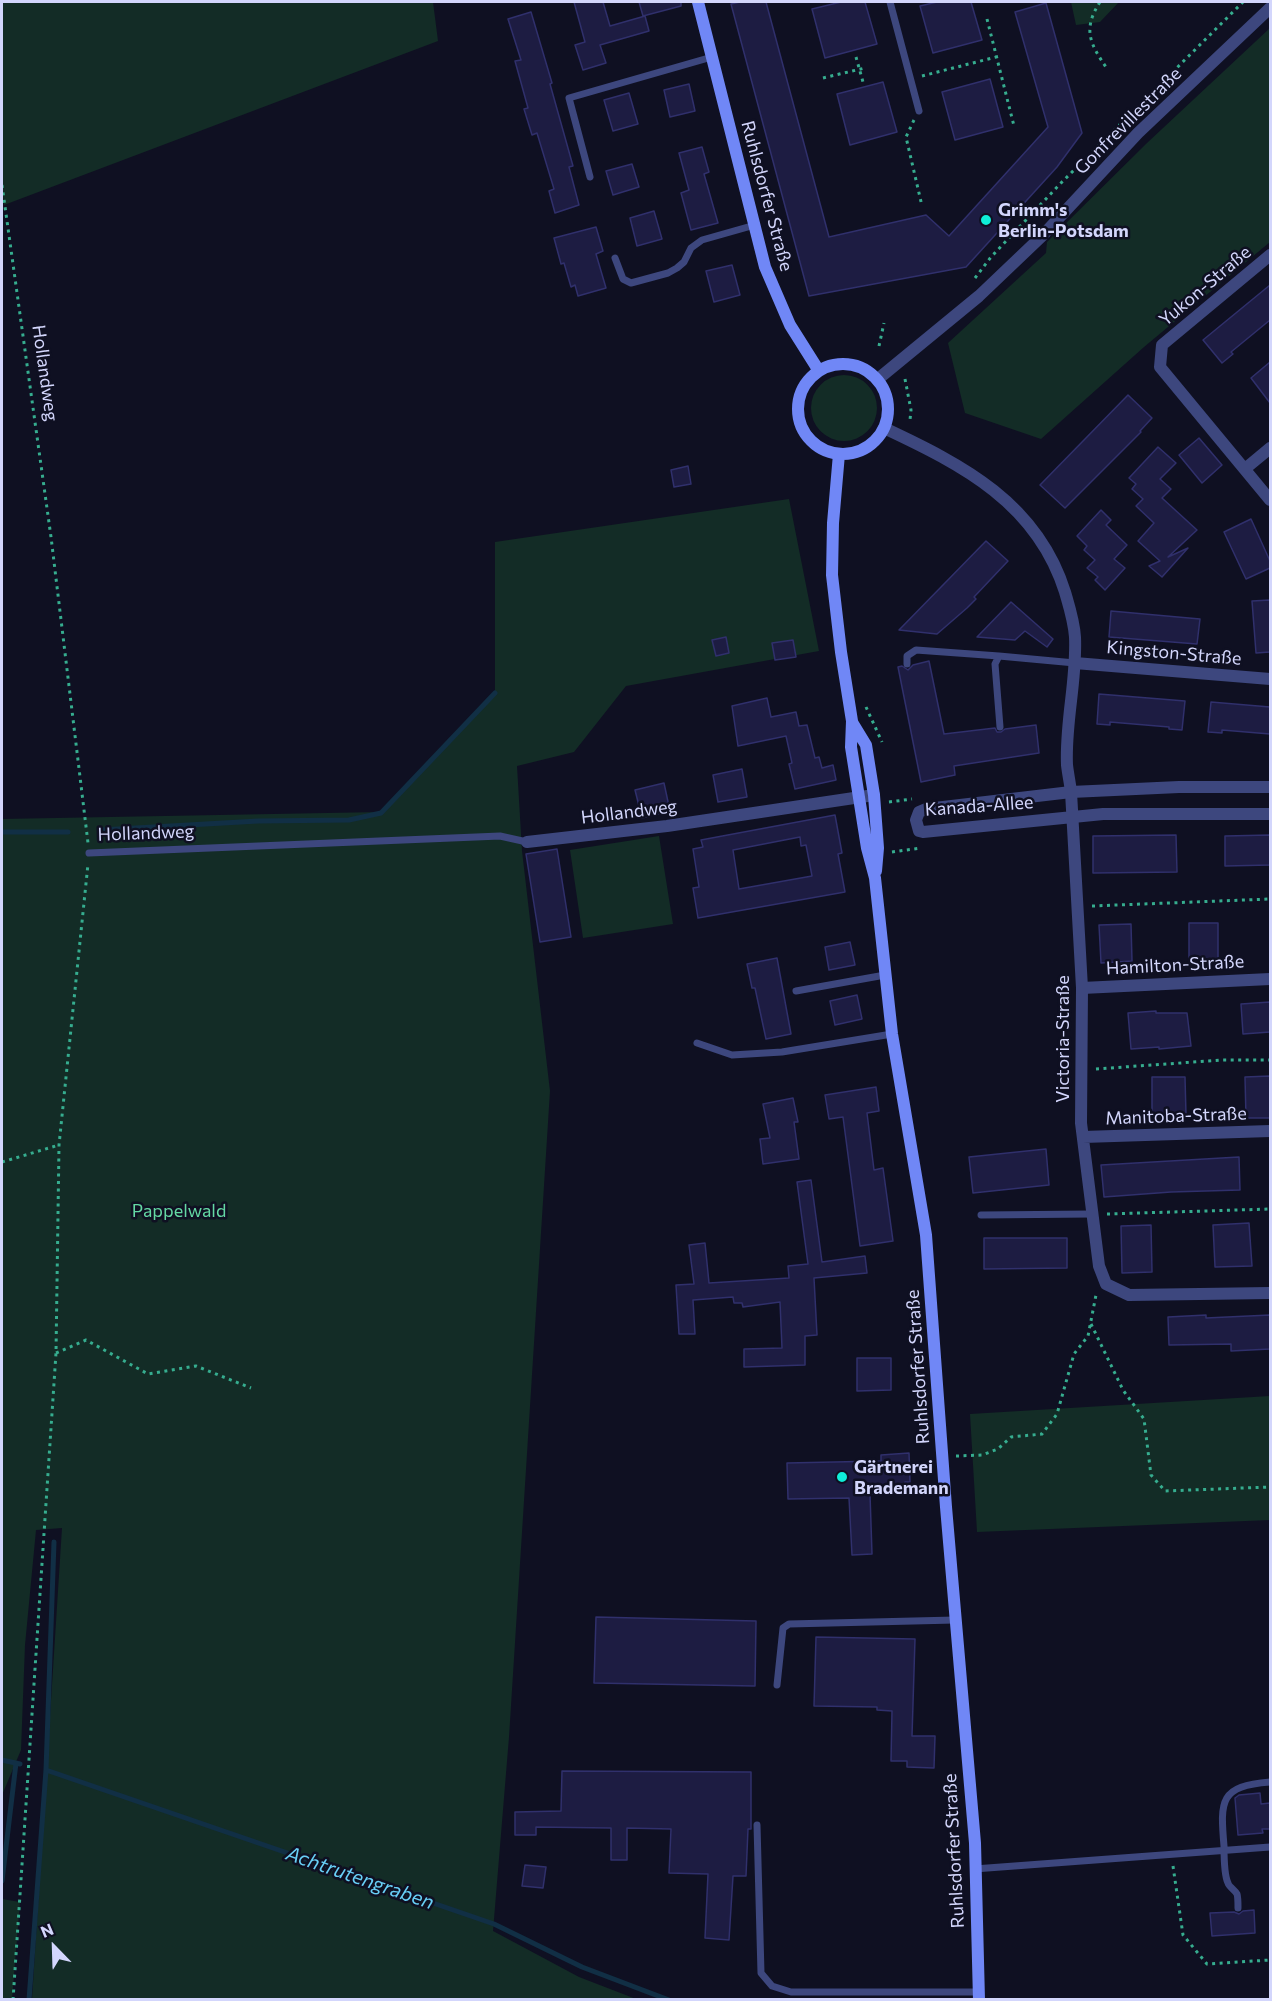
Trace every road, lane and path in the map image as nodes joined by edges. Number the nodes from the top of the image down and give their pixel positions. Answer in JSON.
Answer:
{"nodes":[{"id":1,"x":698,"y":2,"type":"edge"},
{"id":2,"x":890,"y":2,"type":"edge"},
{"id":3,"x":1100,"y":2,"type":"edge"},
{"id":4,"x":1243,"y":2,"type":"edge"},
{"id":5,"x":1270,"y":8,"type":"edge"},
{"id":6,"x":987,"y":19,"type":"dead end"},
{"id":7,"x":712,"y":57,"type":"junction"},
{"id":8,"x":856,"y":57,"type":"dead end"},
{"id":9,"x":996,"y":57,"type":"junction"},
{"id":10,"x":865,"y":68,"type":"dead end"},
{"id":11,"x":859,"y":70,"type":"junction"},
{"id":12,"x":1108,"y":70,"type":"dead end"},
{"id":13,"x":823,"y":78,"type":"dead end"},
{"id":14,"x":910,"y":79,"type":"junction"},
{"id":15,"x":863,"y":82,"type":"dead end"},
{"id":16,"x":919,"y":111,"type":"joint"},
{"id":17,"x":1014,"y":126,"type":"dead end"},
{"id":18,"x":590,"y":177,"type":"dead end"},
{"id":19,"x":2,"y":185,"type":"edge"},
{"id":20,"x":922,"y":206,"type":"dead end"},
{"id":21,"x":754,"y":225,"type":"junction"},
{"id":22,"x":1270,"y":255,"type":"edge"},
{"id":23,"x":615,"y":258,"type":"dead end"},
{"id":24,"x":986,"y":263,"type":"dead end"},
{"id":25,"x":884,"y":323,"type":"dead end"},
{"id":26,"x":879,"y":345,"type":"dead end"},
{"id":27,"x":819,"y":371,"type":"junction"},
{"id":28,"x":878,"y":379,"type":"junction"},
{"id":29,"x":905,"y":379,"type":"dead end"},
{"id":30,"x":910,"y":420,"type":"dead end"},
{"id":31,"x":884,"y":429,"type":"junction"},
{"id":32,"x":1270,"y":448,"type":"edge"},
{"id":33,"x":839,"y":454,"type":"junction"},
{"id":34,"x":1246,"y":468,"type":"junction"},
{"id":35,"x":1270,"y":500,"type":"edge"},
{"id":36,"x":999,"y":656,"type":"junction"},
{"id":37,"x":1075,"y":663,"type":"junction"},
{"id":38,"x":907,"y":664,"type":"dead end"},
{"id":39,"x":1270,"y":679,"type":"edge"},
{"id":40,"x":852,"y":721,"type":"junction"},
{"id":41,"x":1000,"y":727,"type":"dead end"},
{"id":42,"x":1270,"y":788,"type":"edge"},
{"id":43,"x":1071,"y":792,"type":"junction"},
{"id":44,"x":874,"y":795,"type":"junction"},
{"id":45,"x":859,"y":797,"type":"junction"},
{"id":46,"x":1270,"y":814,"type":"edge"},
{"id":47,"x":1072,"y":816,"type":"junction"},
{"id":48,"x":527,"y":842,"type":"joint"},
{"id":49,"x":922,"y":848,"type":"dead end"},
{"id":50,"x":89,"y":853,"type":"junction"},
{"id":51,"x":888,"y":853,"type":"dead end"},
{"id":52,"x":875,"y":878,"type":"junction"},
{"id":53,"x":1270,"y":899,"type":"edge"},
{"id":54,"x":1078,"y":907,"type":"junction"},
{"id":55,"x":885,"y":975,"type":"junction"},
{"id":56,"x":1270,"y":979,"type":"edge"},
{"id":57,"x":1082,"y":988,"type":"junction"},
{"id":58,"x":796,"y":991,"type":"dead end"},
{"id":59,"x":892,"y":1034,"type":"junction"},
{"id":60,"x":697,"y":1043,"type":"dead end"},
{"id":61,"x":1270,"y":1060,"type":"edge"},
{"id":62,"x":1080,"y":1070,"type":"junction"},
{"id":63,"x":1270,"y":1131,"type":"edge"},
{"id":64,"x":1083,"y":1137,"type":"junction"},
{"id":65,"x":59,"y":1145,"type":"junction"},
{"id":66,"x":2,"y":1162,"type":"edge"},
{"id":67,"x":1270,"y":1209,"type":"edge"},
{"id":68,"x":1092,"y":1214,"type":"junction"},
{"id":69,"x":981,"y":1215,"type":"dead end"},
{"id":70,"x":1106,"y":1284,"type":"junction"},
{"id":71,"x":1270,"y":1293,"type":"edge"},
{"id":72,"x":1091,"y":1324,"type":"junction"},
{"id":73,"x":56,"y":1353,"type":"junction"},
{"id":74,"x":251,"y":1388,"type":"dead end"},
{"id":75,"x":942,"y":1456,"type":"junction"},
{"id":76,"x":1270,"y":1487,"type":"edge"},
{"id":77,"x":955,"y":1620,"type":"junction"},
{"id":78,"x":777,"y":1685,"type":"dead end"},
{"id":79,"x":1270,"y":1782,"type":"edge"},
{"id":80,"x":757,"y":1825,"type":"dead end"},
{"id":81,"x":1270,"y":1847,"type":"edge"},
{"id":82,"x":1224,"y":1851,"type":"junction"},
{"id":83,"x":1172,"y":1855,"type":"junction"},
{"id":84,"x":974,"y":1869,"type":"junction"},
{"id":85,"x":1238,"y":1908,"type":"dead end"},
{"id":86,"x":1270,"y":1960,"type":"edge"},
{"id":87,"x":978,"y":1996,"type":"edge"},
{"id":88,"x":13,"y":2000,"type":"edge"}],
"edges":[{"from":1,"to":7,"type":"main road","name":"Ruhlsdorfer Straße"},
{"from":2,"to":14,"type":"lane"},
{"from":3,"to":12,"type":"path"},
{"from":4,"to":24,"type":"path"},
{"from":5,"to":28,"type":"street","name":"Gonfrevillestraße"},
{"from":6,"to":9,"type":"path"},
{"from":7,"to":18,"type":"lane"},
{"from":7,"to":21,"type":"main road","name":"Ruhlsdorfer Straße"},
{"from":8,"to":11,"type":"path"},
{"from":9,"to":14,"type":"path"},
{"from":9,"to":17,"type":"path"},
{"from":10,"to":11,"type":"path"},
{"from":11,"to":13,"type":"path"},
{"from":11,"to":15,"type":"path"},
{"from":14,"to":16,"type":"lane"},
{"from":16,"to":20,"type":"path"},
{"from":19,"to":50,"type":"path","name":"Hollandweg"},
{"from":21,"to":23,"type":"lane"},
{"from":21,"to":27,"type":"main road","name":"Ruhlsdorfer Straße"},
{"from":22,"to":34,"type":"street","name":"Yukon-Straße"},
{"from":25,"to":26,"type":"path"},
{"from":27,"to":28,"type":"main road"},
{"from":27,"to":33,"type":"main road"},
{"from":28,"to":31,"type":"main road"},
{"from":29,"to":30,"type":"path"},
{"from":31,"to":33,"type":"main road"},
{"from":31,"to":37,"type":"street","name":"Victoria-Straße"},
{"from":32,"to":34,"type":"street"},
{"from":33,"to":40,"type":"main road","name":"Ruhlsdorfer Straße"},
{"from":34,"to":35,"type":"street"},
{"from":36,"to":37,"type":"lane"},
{"from":36,"to":38,"type":"lane"},
{"from":36,"to":41,"type":"lane"},
{"from":37,"to":39,"type":"street","name":"Kingston-Straße"},
{"from":37,"to":43,"type":"street","name":"Victoria-Straße"},
{"from":40,"to":44,"type":"main road","name":"Ruhlsdorfer Straße"},
{"from":40,"to":45,"type":"main road","name":"Ruhlsdorfer Straße"},
{"from":42,"to":43,"type":"street","name":"Kanada-Allee"},
{"from":43,"to":47,"type":"street","name":"Victoria-Straße"},
{"from":43,"to":47,"type":"street","name":"Kanada-Allee"},
{"from":44,"to":45,"type":"street","name":"Hollandweg"},
{"from":44,"to":52,"type":"main road","name":"Ruhlsdorfer Straße"},
{"from":45,"to":48,"type":"street","name":"Hollandweg"},
{"from":45,"to":52,"type":"main road","name":"Ruhlsdorfer Straße"},
{"from":46,"to":47,"type":"street","name":"Kanada-Allee"},
{"from":47,"to":54,"type":"street","name":"Victoria-Straße"},
{"from":48,"to":50,"type":"lane","name":"Hollandweg"},
{"from":49,"to":51,"type":"path"},
{"from":50,"to":65,"type":"path"},
{"from":52,"to":55,"type":"main road","name":"Ruhlsdorfer Straße"},
{"from":53,"to":54,"type":"path"},
{"from":54,"to":57,"type":"street","name":"Victoria-Straße"},
{"from":55,"to":58,"type":"lane"},
{"from":55,"to":59,"type":"main road","name":"Ruhlsdorfer Straße"},
{"from":56,"to":57,"type":"street","name":"Hamilton-Straße"},
{"from":57,"to":62,"type":"street","name":"Victoria-Straße"},
{"from":59,"to":60,"type":"lane"},
{"from":59,"to":75,"type":"main road","name":"Ruhlsdorfer Straße"},
{"from":61,"to":62,"type":"path"},
{"from":62,"to":64,"type":"street","name":"Victoria-Straße"},
{"from":63,"to":64,"type":"street","name":"Manitoba-Straße"},
{"from":64,"to":68,"type":"street","name":"Victoria-Straße"},
{"from":65,"to":66,"type":"path"},
{"from":65,"to":73,"type":"path"},
{"from":67,"to":68,"type":"path"},
{"from":68,"to":69,"type":"lane"},
{"from":68,"to":70,"type":"street","name":"Victoria-Straße"},
{"from":70,"to":71,"type":"street"},
{"from":70,"to":72,"type":"path"},
{"from":72,"to":75,"type":"path"},
{"from":72,"to":76,"type":"path"},
{"from":73,"to":74,"type":"path"},
{"from":73,"to":88,"type":"path"},
{"from":75,"to":77,"type":"main road","name":"Ruhlsdorfer Straße"},
{"from":77,"to":78,"type":"lane"},
{"from":77,"to":84,"type":"main road","name":"Ruhlsdorfer Straße"},
{"from":79,"to":82,"type":"lane"},
{"from":80,"to":87,"type":"lane"},
{"from":81,"to":82,"type":"lane"},
{"from":82,"to":83,"type":"lane"},
{"from":82,"to":85,"type":"lane"},
{"from":83,"to":84,"type":"lane"},
{"from":83,"to":86,"type":"path"},
{"from":84,"to":87,"type":"main road","name":"Ruhlsdorfer Straße"}]}
